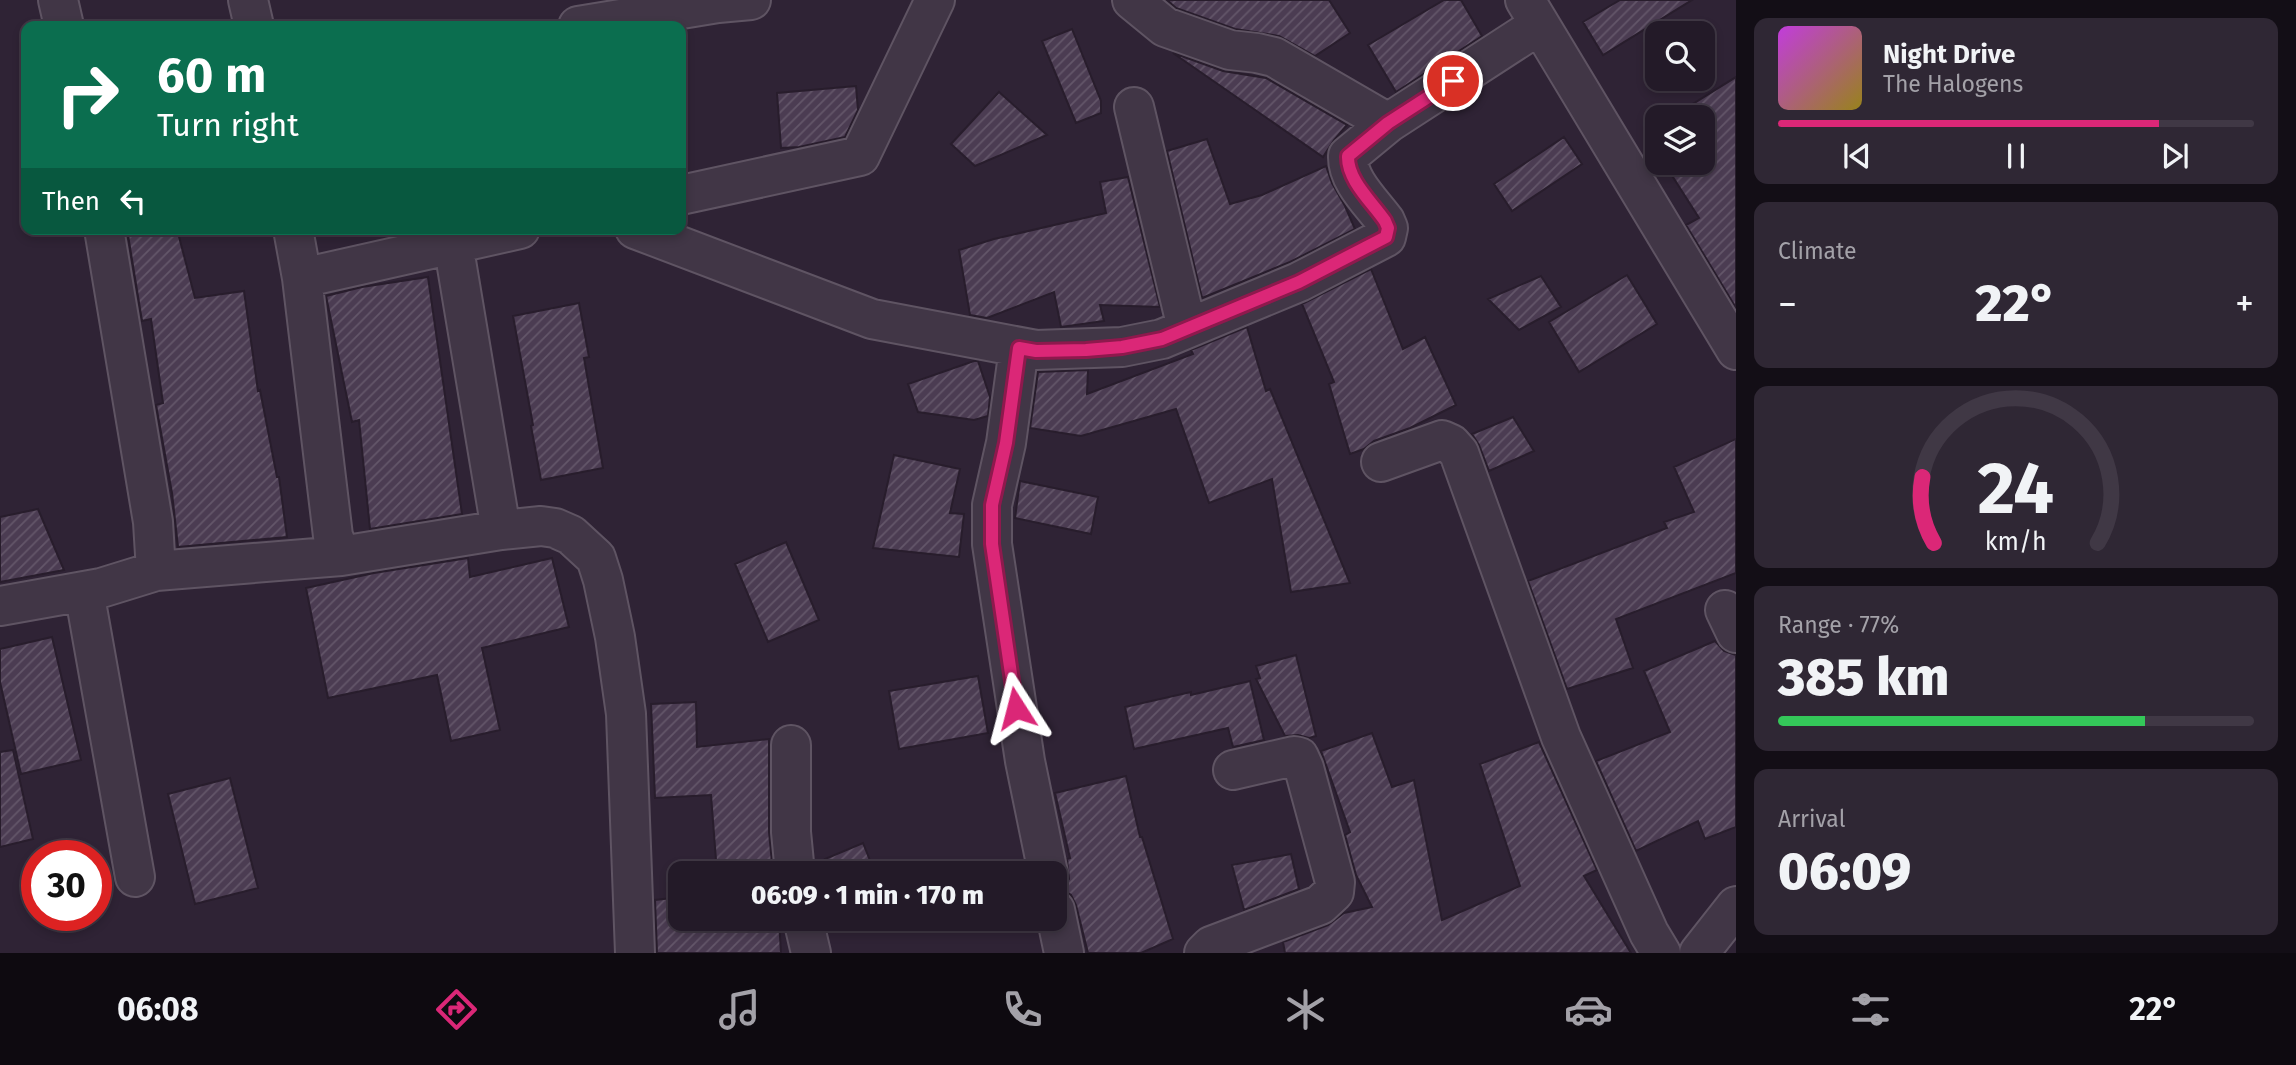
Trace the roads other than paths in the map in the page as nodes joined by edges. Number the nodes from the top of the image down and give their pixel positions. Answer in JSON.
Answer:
{"nodes":[{"id":1,"x":58,"y":0,"type":"edge"},
{"id":2,"x":248,"y":0,"type":"edge"},
{"id":3,"x":751,"y":0,"type":"edge"},
{"id":4,"x":935,"y":0,"type":"edge"},
{"id":5,"x":1132,"y":0,"type":"edge"},
{"id":6,"x":1532,"y":13,"type":"edge"},
{"id":7,"x":63,"y":21,"type":"edge"},
{"id":8,"x":253,"y":21,"type":"edge"},
{"id":9,"x":608,"y":21,"type":"edge"},
{"id":10,"x":1134,"y":107,"type":"dead end"},
{"id":11,"x":1388,"y":123,"type":"junction"},
{"id":12,"x":686,"y":194,"type":"edge"},
{"id":13,"x":105,"y":235,"type":"edge"},
{"id":14,"x":294,"y":235,"type":"edge"},
{"id":15,"x":491,"y":235,"type":"edge"},
{"id":16,"x":651,"y":235,"type":"edge"},
{"id":17,"x":453,"y":243,"type":"junction"},
{"id":18,"x":302,"y":278,"type":"junction"},
{"id":19,"x":1187,"y":328,"type":"junction"},
{"id":20,"x":1019,"y":348,"type":"junction"},
{"id":21,"x":1736,"y":350,"type":"edge"},
{"id":22,"x":1381,"y":462,"type":"dead end"},
{"id":23,"x":501,"y":530,"type":"junction"},
{"id":24,"x":341,"y":556,"type":"junction"},
{"id":25,"x":156,"y":571,"type":"junction"},
{"id":26,"x":85,"y":592,"type":"junction"},
{"id":27,"x":0,"y":606,"type":"edge"},
{"id":28,"x":791,"y":745,"type":"dead end"},
{"id":29,"x":1233,"y":770,"type":"dead end"},
{"id":30,"x":794,"y":861,"type":"edge"},
{"id":31,"x":1045,"y":861,"type":"edge"},
{"id":32,"x":135,"y":877,"type":"dead end"},
{"id":33,"x":1736,"y":906,"type":"edge"},
{"id":34,"x":806,"y":931,"type":"edge"},
{"id":35,"x":1059,"y":931,"type":"edge"},
{"id":36,"x":635,"y":953,"type":"edge"},
{"id":37,"x":811,"y":953,"type":"edge"},
{"id":38,"x":1064,"y":953,"type":"edge"},
{"id":39,"x":1204,"y":953,"type":"edge"},
{"id":40,"x":1661,"y":953,"type":"edge"},
{"id":41,"x":1699,"y":953,"type":"edge"}],
"edges":[{"from":1,"to":7,"type":"street"},
{"from":2,"to":8,"type":"street"},
{"from":3,"to":9,"type":"street"},
{"from":4,"to":12,"type":"street"},
{"from":5,"to":11,"type":"street"},
{"from":6,"to":11,"type":"street"},
{"from":6,"to":21,"type":"street"},
{"from":10,"to":19,"type":"street"},
{"from":11,"to":19,"type":"street"},
{"from":13,"to":25,"type":"street"},
{"from":14,"to":18,"type":"street"},
{"from":15,"to":17,"type":"street"},
{"from":16,"to":20,"type":"street"},
{"from":17,"to":18,"type":"street"},
{"from":17,"to":23,"type":"street"},
{"from":18,"to":24,"type":"street"},
{"from":19,"to":20,"type":"street"},
{"from":20,"to":31,"type":"street"},
{"from":22,"to":40,"type":"street"},
{"from":23,"to":24,"type":"street"},
{"from":23,"to":36,"type":"street"},
{"from":24,"to":25,"type":"street"},
{"from":25,"to":26,"type":"street"},
{"from":26,"to":27,"type":"street"},
{"from":26,"to":32,"type":"street"},
{"from":28,"to":30,"type":"street"},
{"from":29,"to":39,"type":"street"},
{"from":33,"to":41,"type":"street"},
{"from":34,"to":37,"type":"street"},
{"from":35,"to":38,"type":"street"}]}
